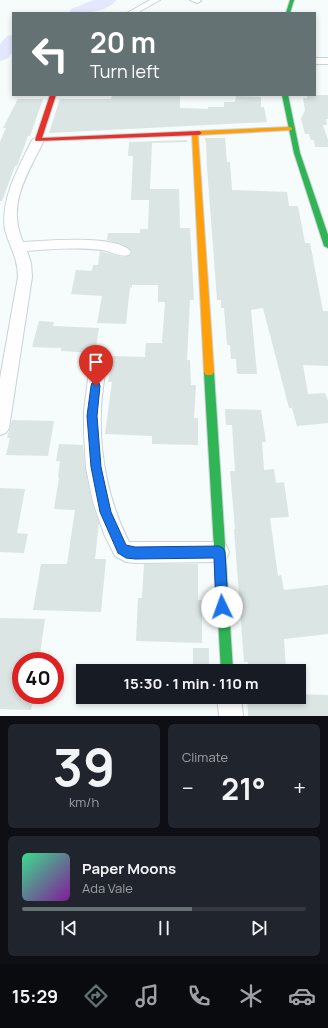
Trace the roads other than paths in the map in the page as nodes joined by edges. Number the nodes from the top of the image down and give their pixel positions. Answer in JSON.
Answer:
{"nodes":[{"id":1,"x":156,"y":0,"type":"edge"},
{"id":2,"x":292,"y":0,"type":"edge"},
{"id":3,"x":133,"y":12,"type":"edge"},
{"id":4,"x":288,"y":12,"type":"edge"},
{"id":5,"x":316,"y":60,"type":"edge"},
{"id":6,"x":328,"y":61,"type":"edge"},
{"id":7,"x":53,"y":96,"type":"edge"},
{"id":8,"x":285,"y":96,"type":"edge"},
{"id":9,"x":290,"y":129,"type":"junction"},
{"id":10,"x":195,"y":134,"type":"junction"},
{"id":11,"x":38,"y":140,"type":"junction"},
{"id":12,"x":328,"y":246,"type":"edge"},
{"id":13,"x":18,"y":247,"type":"junction"},
{"id":14,"x":124,"y":252,"type":"dead end"},
{"id":15,"x":98,"y":371,"type":"dead end"},
{"id":16,"x":0,"y":428,"type":"edge"},
{"id":17,"x":219,"y":552,"type":"junction"},
{"id":18,"x":227,"y":664,"type":"edge"},
{"id":19,"x":230,"y":704,"type":"edge"},
{"id":20,"x":231,"y":716,"type":"edge"}],
"edges":[{"from":1,"to":3,"type":"street"},
{"from":2,"to":4,"type":"street"},
{"from":5,"to":6,"type":"street"},
{"from":7,"to":11,"type":"street"},
{"from":8,"to":9,"type":"street"},
{"from":9,"to":10,"type":"street"},
{"from":9,"to":12,"type":"street"},
{"from":10,"to":11,"type":"street"},
{"from":10,"to":17,"type":"street"},
{"from":11,"to":13,"type":"street"},
{"from":13,"to":14,"type":"street"},
{"from":13,"to":16,"type":"street"},
{"from":15,"to":17,"type":"street"},
{"from":17,"to":18,"type":"street"},
{"from":19,"to":20,"type":"street"}]}
